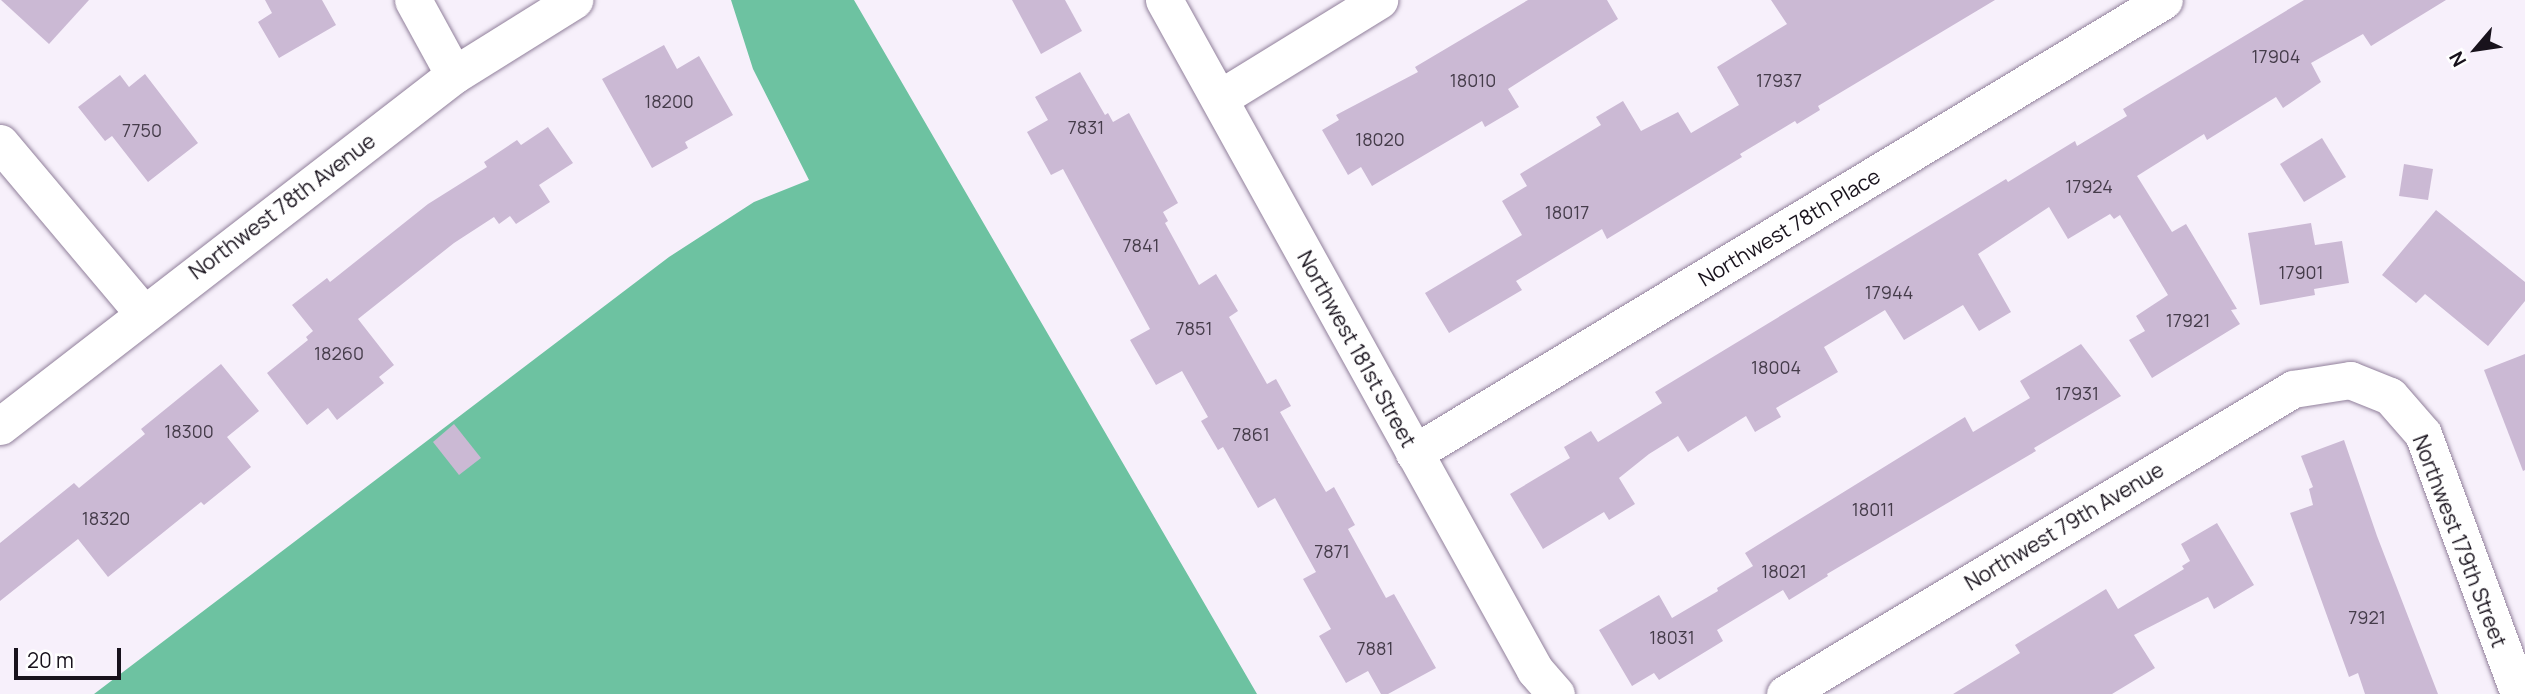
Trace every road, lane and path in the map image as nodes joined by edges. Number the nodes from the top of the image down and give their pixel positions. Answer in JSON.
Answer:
{"nodes":[{"id":1,"x":412,"y":0,"type":"edge"},
{"id":2,"x":574,"y":0,"type":"edge"},
{"id":3,"x":1164,"y":0,"type":"edge"},
{"id":4,"x":1378,"y":0,"type":"edge"},
{"id":5,"x":2164,"y":0,"type":"edge"},
{"id":6,"x":454,"y":75,"type":"junction"},
{"id":7,"x":1220,"y":98,"type":"junction"},
{"id":8,"x":0,"y":143,"type":"edge"},
{"id":9,"x":143,"y":313,"type":"junction"},
{"id":10,"x":2350,"y":380,"type":"joint"},
{"id":11,"x":0,"y":426,"type":"edge"},
{"id":12,"x":1414,"y":453,"type":"junction"},
{"id":13,"x":1556,"y":694,"type":"edge"},
{"id":14,"x":1785,"y":694,"type":"edge"},
{"id":15,"x":2519,"y":694,"type":"edge"}],
"edges":[{"from":1,"to":6,"type":"street"},
{"from":2,"to":6,"type":"street","name":"Northwest 78th Avenue"},
{"from":3,"to":7,"type":"street","name":"Northwest 181st Street"},
{"from":4,"to":7,"type":"street"},
{"from":5,"to":12,"type":"street","name":"Northwest 78th Place"},
{"from":6,"to":9,"type":"street","name":"Northwest 78th Avenue"},
{"from":7,"to":12,"type":"street","name":"Northwest 181st Street"},
{"from":8,"to":9,"type":"street"},
{"from":9,"to":11,"type":"street","name":"Northwest 78th Avenue"},
{"from":10,"to":14,"type":"street","name":"Northwest 79th Avenue"},
{"from":10,"to":15,"type":"street","name":"Northwest 179th Street"},
{"from":12,"to":13,"type":"street","name":"Northwest 181st Street"}]}
